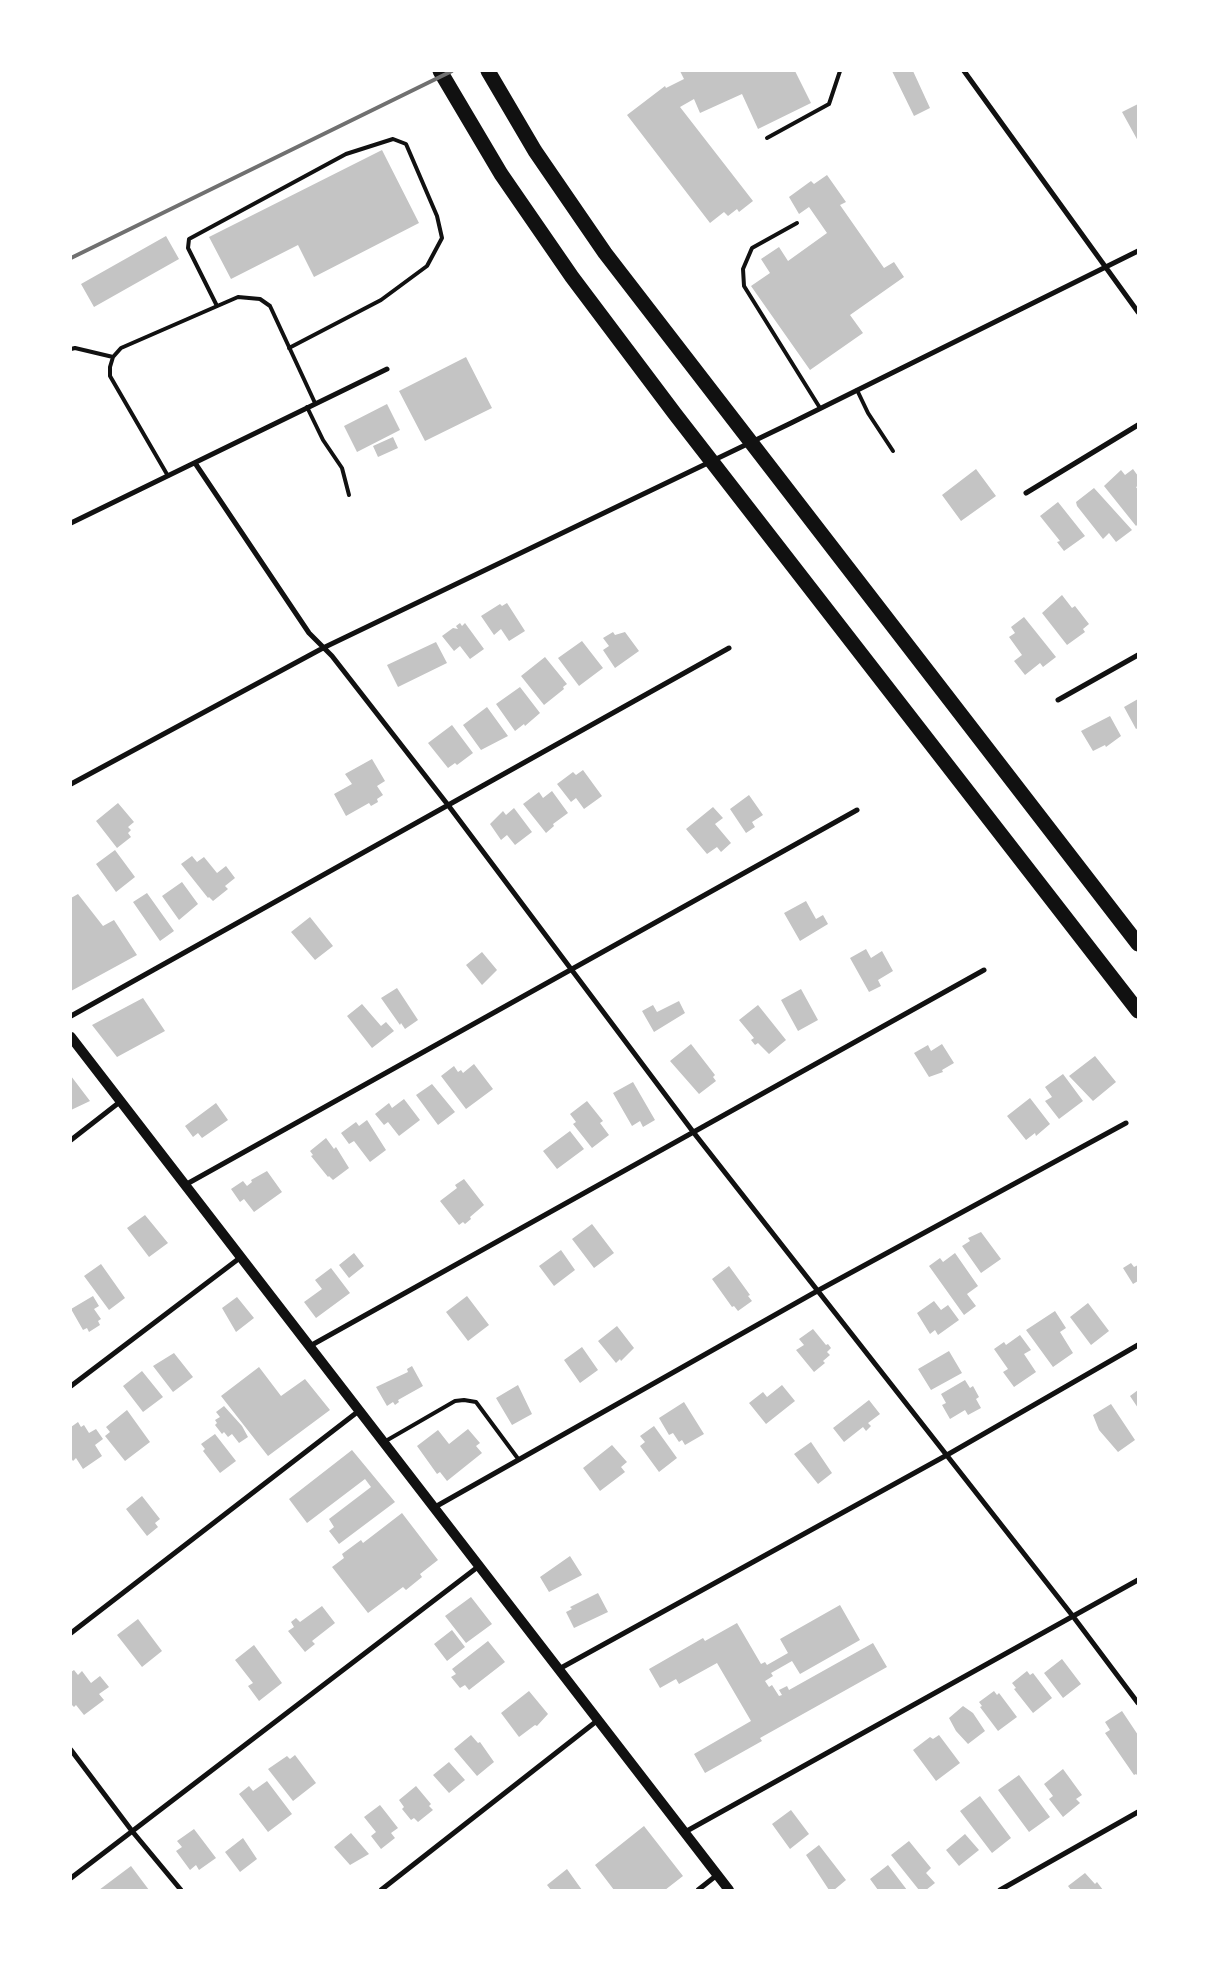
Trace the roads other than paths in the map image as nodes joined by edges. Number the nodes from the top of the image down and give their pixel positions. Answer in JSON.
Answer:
{"nodes":[{"id":1,"x":440,"y":71,"type":"edge"},
{"id":2,"x":488,"y":71,"type":"edge"},
{"id":3,"x":840,"y":71,"type":"edge"},
{"id":4,"x":964,"y":71,"type":"edge"},
{"id":5,"x":767,"y":138,"type":"dead end"},
{"id":6,"x":797,"y":223,"type":"dead end"},
{"id":7,"x":1138,"y":251,"type":"edge"},
{"id":8,"x":1104,"y":268,"type":"junction"},
{"id":9,"x":217,"y":306,"type":"junction"},
{"id":10,"x":1138,"y":312,"type":"edge"},
{"id":11,"x":290,"y":348,"type":"junction"},
{"id":12,"x":71,"y":349,"type":"edge"},
{"id":13,"x":113,"y":357,"type":"junction"},
{"id":14,"x":387,"y":369,"type":"dead end"},
{"id":15,"x":857,"y":390,"type":"junction"},
{"id":16,"x":315,"y":403,"type":"junction"},
{"id":17,"x":307,"y":407,"type":"junction"},
{"id":18,"x":820,"y":408,"type":"junction"},
{"id":19,"x":1138,"y":425,"type":"edge"},
{"id":20,"x":893,"y":451,"type":"dead end"},
{"id":21,"x":195,"y":464,"type":"junction"},
{"id":22,"x":168,"y":476,"type":"junction"},
{"id":23,"x":1026,"y":493,"type":"dead end"},
{"id":24,"x":349,"y":495,"type":"dead end"},
{"id":25,"x":71,"y":523,"type":"edge"},
{"id":26,"x":323,"y":648,"type":"junction"},
{"id":27,"x":729,"y":648,"type":"dead end"},
{"id":28,"x":1138,"y":655,"type":"edge"},
{"id":29,"x":1058,"y":700,"type":"dead end"},
{"id":30,"x":71,"y":784,"type":"edge"},
{"id":31,"x":448,"y":805,"type":"junction"},
{"id":32,"x":857,"y":810,"type":"dead end"},
{"id":33,"x":1138,"y":944,"type":"edge"},
{"id":34,"x":570,"y":970,"type":"junction"},
{"id":35,"x":984,"y":970,"type":"dead end"},
{"id":36,"x":1138,"y":1011,"type":"edge"},
{"id":37,"x":71,"y":1016,"type":"edge"},
{"id":38,"x":71,"y":1037,"type":"edge"},
{"id":39,"x":121,"y":1101,"type":"junction"},
{"id":40,"x":1126,"y":1123,"type":"dead end"},
{"id":41,"x":694,"y":1133,"type":"junction"},
{"id":42,"x":71,"y":1140,"type":"edge"},
{"id":43,"x":185,"y":1185,"type":"junction"},
{"id":44,"x":241,"y":1257,"type":"junction"},
{"id":45,"x":819,"y":1290,"type":"junction"},
{"id":46,"x":1138,"y":1345,"type":"edge"},
{"id":47,"x":310,"y":1346,"type":"junction"},
{"id":48,"x":71,"y":1386,"type":"edge"},
{"id":49,"x":360,"y":1410,"type":"junction"},
{"id":50,"x":384,"y":1442,"type":"junction"},
{"id":51,"x":947,"y":1456,"type":"junction"},
{"id":52,"x":519,"y":1460,"type":"junction"},
{"id":53,"x":435,"y":1507,"type":"junction"},
{"id":54,"x":479,"y":1566,"type":"junction"},
{"id":55,"x":1138,"y":1580,"type":"edge"},
{"id":56,"x":1072,"y":1615,"type":"junction"},
{"id":57,"x":71,"y":1633,"type":"edge"},
{"id":58,"x":559,"y":1669,"type":"junction"},
{"id":59,"x":1138,"y":1703,"type":"edge"},
{"id":60,"x":598,"y":1720,"type":"junction"},
{"id":61,"x":71,"y":1750,"type":"edge"},
{"id":62,"x":1138,"y":1812,"type":"edge"},
{"id":63,"x":132,"y":1831,"type":"junction"},
{"id":64,"x":685,"y":1832,"type":"junction"},
{"id":65,"x":717,"y":1876,"type":"junction"},
{"id":66,"x":71,"y":1878,"type":"edge"},
{"id":67,"x":181,"y":1890,"type":"edge"},
{"id":68,"x":381,"y":1890,"type":"edge"},
{"id":69,"x":698,"y":1890,"type":"edge"},
{"id":70,"x":728,"y":1890,"type":"edge"},
{"id":71,"x":1000,"y":1890,"type":"edge"}],
"edges":[{"from":1,"to":36,"type":"highway"},
{"from":2,"to":33,"type":"highway"},
{"from":3,"to":5,"type":"lane"},
{"from":4,"to":8,"type":"street"},
{"from":6,"to":18,"type":"lane"},
{"from":7,"to":8,"type":"street"},
{"from":8,"to":10,"type":"street"},
{"from":8,"to":15,"type":"street"},
{"from":9,"to":11,"type":"lane"},
{"from":9,"to":11,"type":"lane"},
{"from":9,"to":13,"type":"lane"},
{"from":11,"to":16,"type":"lane"},
{"from":12,"to":13,"type":"lane"},
{"from":13,"to":22,"type":"lane"},
{"from":14,"to":16,"type":"street"},
{"from":15,"to":18,"type":"street"},
{"from":15,"to":20,"type":"lane"},
{"from":16,"to":17,"type":"street"},
{"from":17,"to":21,"type":"street"},
{"from":17,"to":24,"type":"lane"},
{"from":18,"to":26,"type":"street"},
{"from":19,"to":23,"type":"street"},
{"from":21,"to":22,"type":"street"},
{"from":21,"to":26,"type":"street"},
{"from":22,"to":25,"type":"street"},
{"from":26,"to":30,"type":"street"},
{"from":26,"to":31,"type":"street"},
{"from":27,"to":31,"type":"street"},
{"from":28,"to":29,"type":"street"},
{"from":31,"to":34,"type":"street"},
{"from":31,"to":37,"type":"street"},
{"from":32,"to":34,"type":"street"},
{"from":34,"to":41,"type":"street"},
{"from":34,"to":43,"type":"street"},
{"from":35,"to":41,"type":"street"},
{"from":38,"to":39,"type":"main road"},
{"from":39,"to":42,"type":"street"},
{"from":39,"to":43,"type":"main road"},
{"from":40,"to":45,"type":"street"},
{"from":41,"to":45,"type":"street"},
{"from":41,"to":47,"type":"street"},
{"from":43,"to":44,"type":"main road"},
{"from":44,"to":47,"type":"main road"},
{"from":44,"to":48,"type":"street"},
{"from":45,"to":51,"type":"street"},
{"from":45,"to":52,"type":"street"},
{"from":46,"to":51,"type":"street"},
{"from":47,"to":49,"type":"main road"},
{"from":49,"to":50,"type":"main road"},
{"from":49,"to":57,"type":"street"},
{"from":50,"to":52,"type":"lane"},
{"from":50,"to":53,"type":"main road"},
{"from":51,"to":56,"type":"street"},
{"from":51,"to":58,"type":"street"},
{"from":52,"to":53,"type":"street"},
{"from":53,"to":54,"type":"main road"},
{"from":54,"to":58,"type":"main road"},
{"from":54,"to":63,"type":"street"},
{"from":55,"to":56,"type":"street"},
{"from":56,"to":59,"type":"street"},
{"from":56,"to":64,"type":"street"},
{"from":58,"to":60,"type":"main road"},
{"from":60,"to":64,"type":"main road"},
{"from":60,"to":68,"type":"street"},
{"from":61,"to":63,"type":"street"},
{"from":62,"to":71,"type":"street"},
{"from":63,"to":66,"type":"street"},
{"from":63,"to":67,"type":"street"},
{"from":64,"to":65,"type":"main road"},
{"from":65,"to":69,"type":"street"},
{"from":65,"to":70,"type":"main road"}]}
